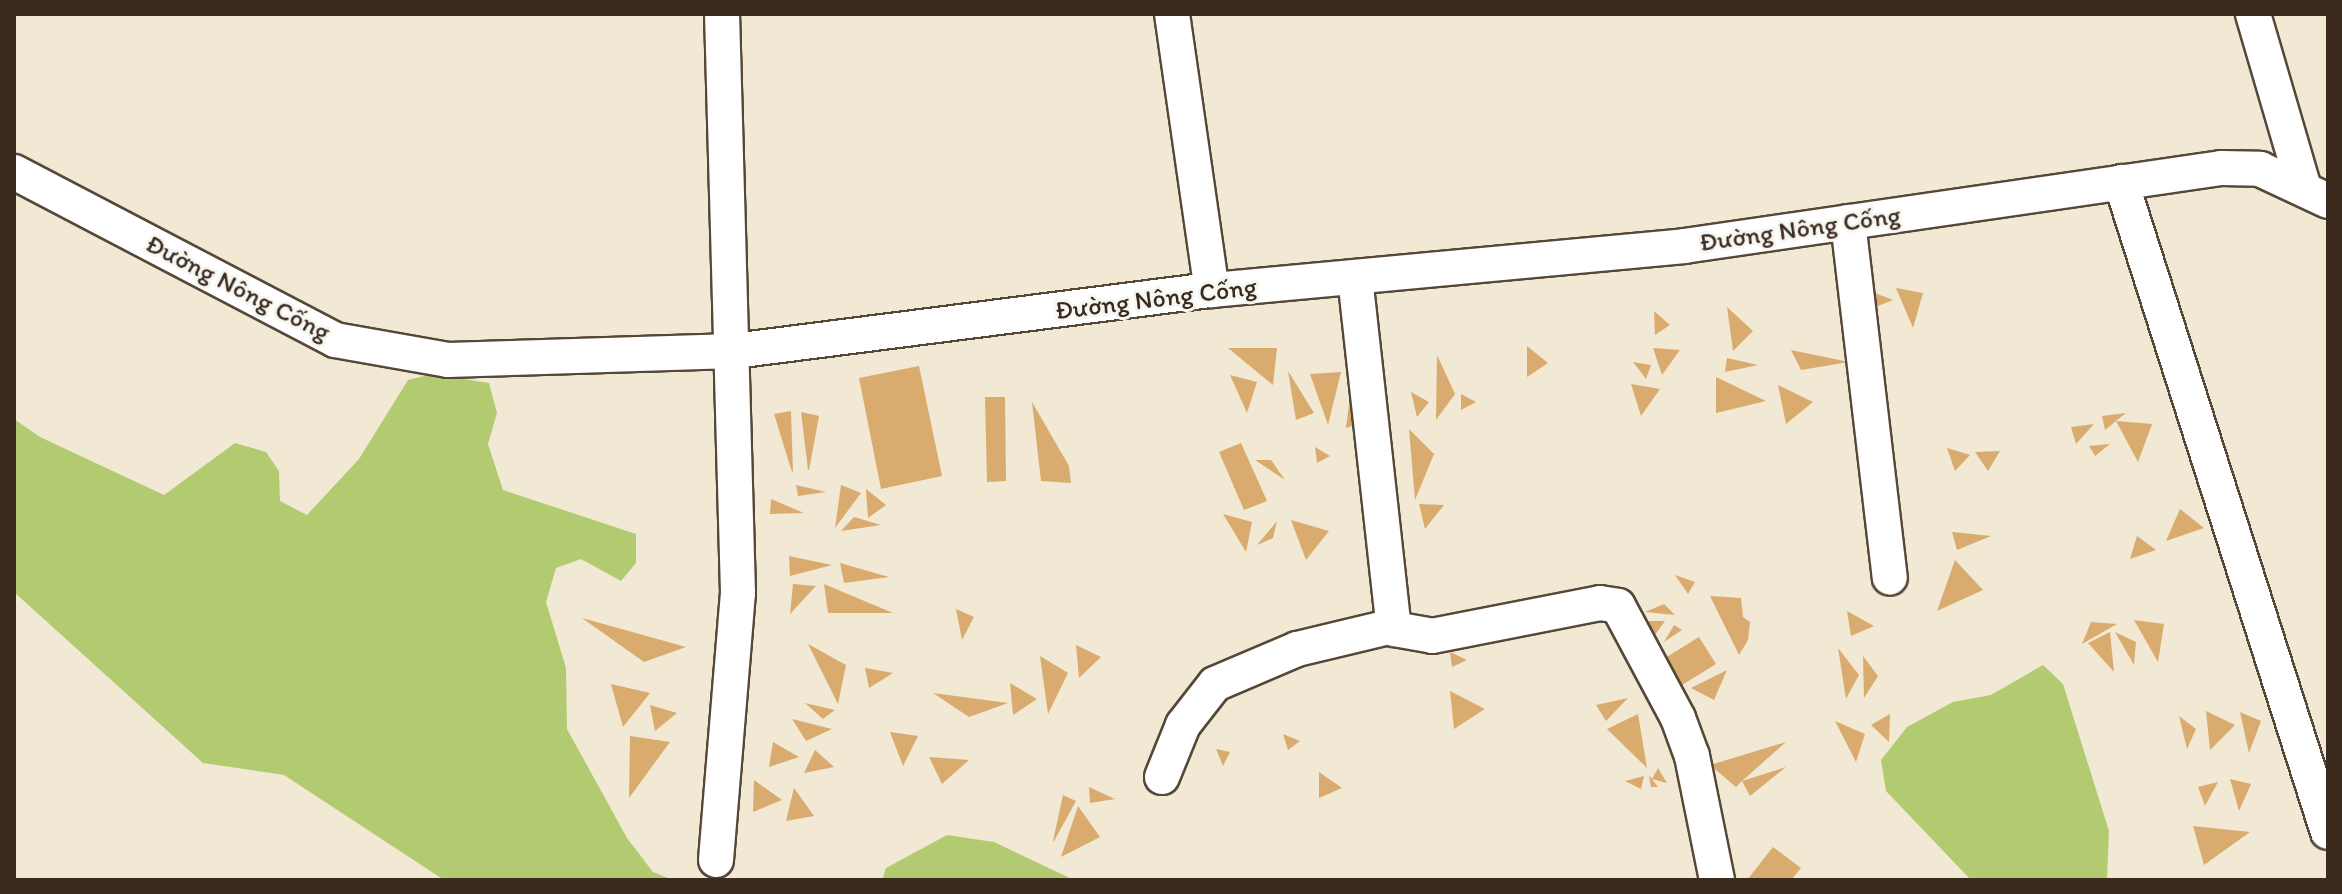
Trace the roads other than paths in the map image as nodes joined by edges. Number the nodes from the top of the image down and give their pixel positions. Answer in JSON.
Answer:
{"nodes":[{"id":1,"x":722,"y":14,"type":"edge"},
{"id":2,"x":1172,"y":14,"type":"edge"},
{"id":3,"x":2253,"y":14,"type":"edge"},
{"id":4,"x":14,"y":172,"type":"edge"},
{"id":5,"x":2121,"y":182,"type":"junction"},
{"id":6,"x":2315,"y":193,"type":"edge"},
{"id":7,"x":1848,"y":222,"type":"junction"},
{"id":8,"x":1355,"y":277,"type":"junction"},
{"id":9,"x":1212,"y":290,"type":"junction"},
{"id":10,"x":734,"y":351,"type":"junction"},
{"id":11,"x":1890,"y":578,"type":"dead end"},
{"id":12,"x":1393,"y":626,"type":"junction"},
{"id":13,"x":1162,"y":777,"type":"dead end"},
{"id":14,"x":2328,"y":832,"type":"edge"},
{"id":15,"x":716,"y":860,"type":"dead end"},
{"id":16,"x":1717,"y":880,"type":"edge"}],
"edges":[{"from":1,"to":10,"type":"street"},
{"from":2,"to":9,"type":"street"},
{"from":3,"to":6,"type":"street"},
{"from":4,"to":10,"type":"street","name":"Đường Nông Cống"},
{"from":5,"to":6,"type":"street","name":"Đường Nông Cống"},
{"from":5,"to":7,"type":"street","name":"Đường Nông Cống"},
{"from":5,"to":14,"type":"street"},
{"from":7,"to":8,"type":"street","name":"Đường Nông Cống"},
{"from":7,"to":11,"type":"street"},
{"from":8,"to":9,"type":"street","name":"Đường Nông Cống"},
{"from":8,"to":12,"type":"street"},
{"from":9,"to":10,"type":"street","name":"Đường Nông Cống"},
{"from":10,"to":15,"type":"street"},
{"from":12,"to":13,"type":"street"},
{"from":12,"to":16,"type":"street"}]}
